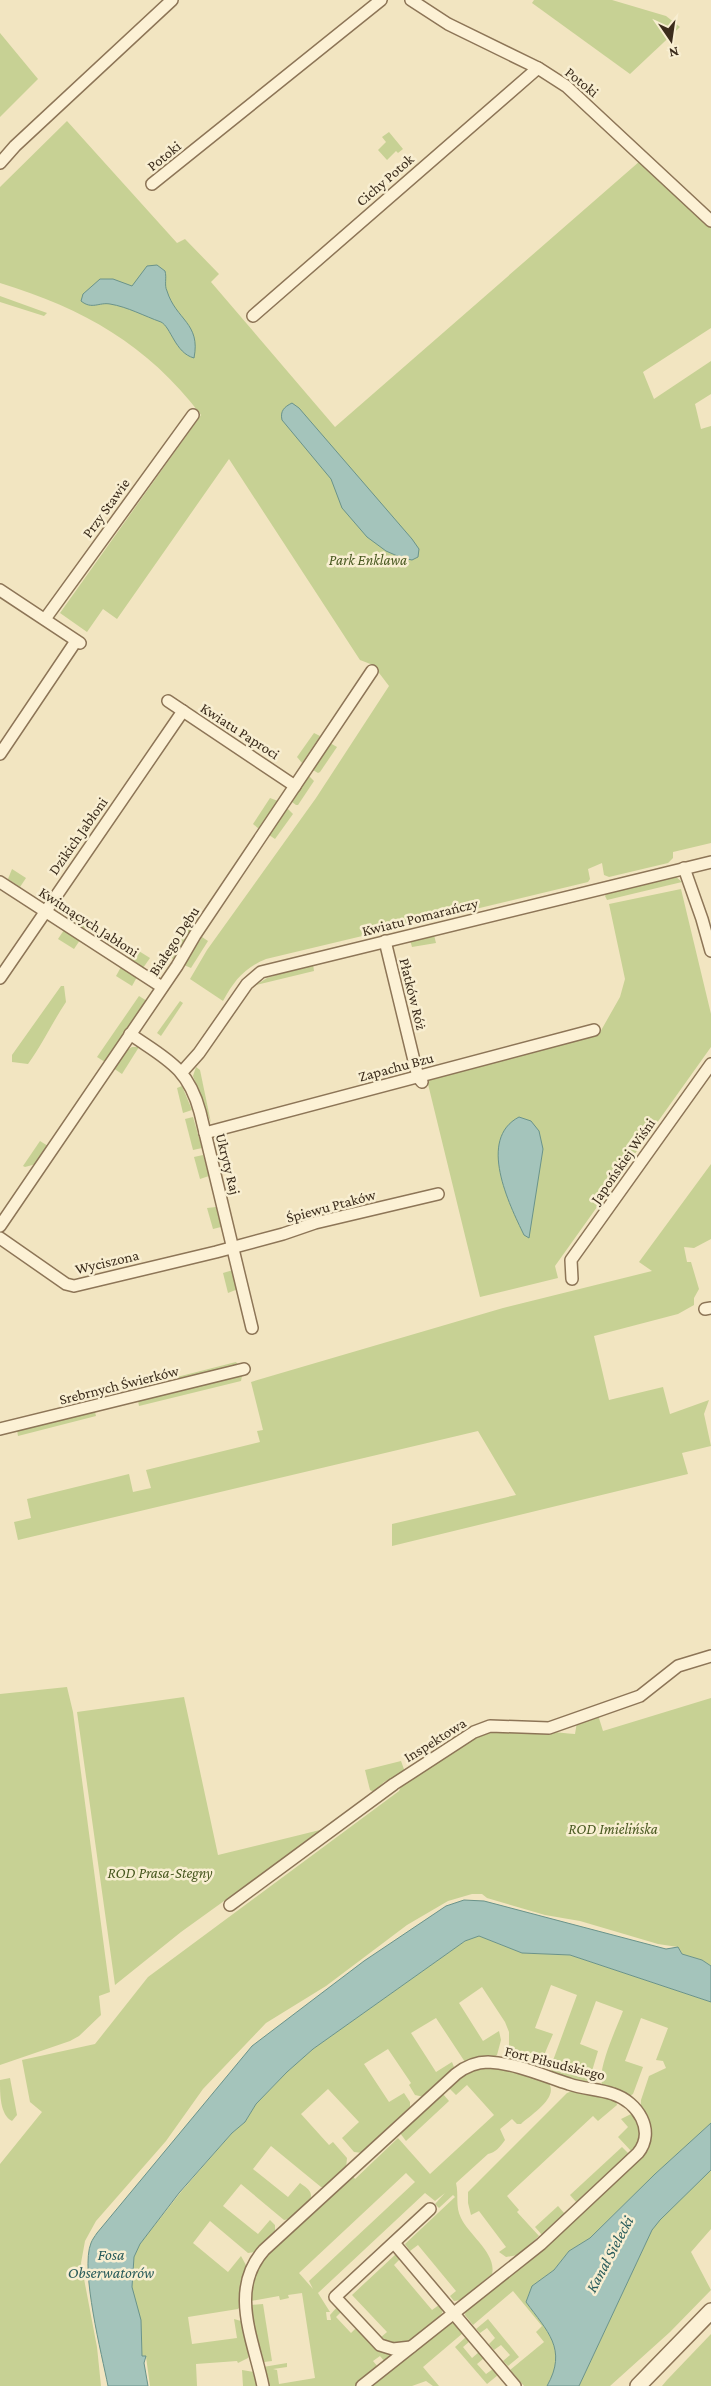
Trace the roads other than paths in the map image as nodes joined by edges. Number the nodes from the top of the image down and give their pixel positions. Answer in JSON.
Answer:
{"nodes":[{"id":1,"x":172,"y":0,"type":"edge"},
{"id":2,"x":381,"y":0,"type":"edge"},
{"id":3,"x":411,"y":0,"type":"edge"},
{"id":4,"x":538,"y":68,"type":"junction"},
{"id":5,"x":0,"y":163,"type":"edge"},
{"id":6,"x":152,"y":184,"type":"dead end"},
{"id":7,"x":711,"y":221,"type":"edge"},
{"id":8,"x":253,"y":316,"type":"dead end"},
{"id":9,"x":193,"y":415,"type":"dead end"},
{"id":10,"x":0,"y":590,"type":"edge"},
{"id":11,"x":45,"y":619,"type":"junction"},
{"id":12,"x":372,"y":671,"type":"dead end"},
{"id":13,"x":168,"y":702,"type":"dead end"},
{"id":14,"x":183,"y":711,"type":"junction"},
{"id":15,"x":0,"y":754,"type":"edge"},
{"id":16,"x":294,"y":786,"type":"junction"},
{"id":17,"x":711,"y":862,"type":"edge"},
{"id":18,"x":684,"y":868,"type":"junction"},
{"id":19,"x":0,"y":882,"type":"edge"},
{"id":20,"x":45,"y":911,"type":"junction"},
{"id":21,"x":385,"y":941,"type":"junction"},
{"id":22,"x":711,"y":952,"type":"edge"},
{"id":23,"x":0,"y":978,"type":"edge"},
{"id":24,"x":162,"y":987,"type":"junction"},
{"id":25,"x":594,"y":1030,"type":"dead end"},
{"id":26,"x":130,"y":1034,"type":"junction"},
{"id":27,"x":711,"y":1064,"type":"edge"},
{"id":28,"x":182,"y":1072,"type":"junction"},
{"id":29,"x":420,"y":1080,"type":"junction"},
{"id":30,"x":204,"y":1133,"type":"junction"},
{"id":31,"x":438,"y":1194,"type":"dead end"},
{"id":32,"x":0,"y":1226,"type":"edge"},
{"id":33,"x":0,"y":1238,"type":"edge"},
{"id":34,"x":233,"y":1247,"type":"junction"},
{"id":35,"x":572,"y":1279,"type":"dead end"},
{"id":36,"x":252,"y":1328,"type":"dead end"},
{"id":37,"x":244,"y":1369,"type":"dead end"},
{"id":38,"x":0,"y":1429,"type":"edge"},
{"id":39,"x":711,"y":1656,"type":"edge"},
{"id":40,"x":230,"y":1905,"type":"dead end"},
{"id":41,"x":430,"y":2209,"type":"dead end"},
{"id":42,"x":394,"y":2243,"type":"junction"},
{"id":43,"x":711,"y":2311,"type":"edge"},
{"id":44,"x":454,"y":2313,"type":"junction"},
{"id":45,"x":411,"y":2347,"type":"junction"},
{"id":46,"x":262,"y":2386,"type":"edge"},
{"id":47,"x":362,"y":2386,"type":"edge"},
{"id":48,"x":515,"y":2386,"type":"edge"},
{"id":49,"x":638,"y":2386,"type":"edge"}],
"edges":[{"from":1,"to":5,"type":"street"},
{"from":2,"to":6,"type":"street","name":"Potoki"},
{"from":3,"to":4,"type":"street","name":"Potoki"},
{"from":4,"to":7,"type":"street","name":"Potoki"},
{"from":4,"to":8,"type":"street","name":"Cichy Potok"},
{"from":9,"to":11,"type":"street","name":"Przy Stawie"},
{"from":10,"to":11,"type":"street"},
{"from":11,"to":15,"type":"street"},
{"from":12,"to":16,"type":"street","name":"Białego Dębu"},
{"from":13,"to":14,"type":"street","name":"Kwiatu Paproci"},
{"from":14,"to":16,"type":"street","name":"Kwiatu Paproci"},
{"from":14,"to":20,"type":"street","name":"Dzikich Jabłoni"},
{"from":16,"to":24,"type":"street","name":"Białego Dębu"},
{"from":17,"to":18,"type":"street","name":"Kwiatu Pomarańczy"},
{"from":18,"to":21,"type":"street","name":"Kwiatu Pomarańczy"},
{"from":18,"to":22,"type":"street"},
{"from":19,"to":20,"type":"street","name":"Kwitnących Jabłoni"},
{"from":20,"to":23,"type":"street","name":"Dzikich Jabłoni"},
{"from":20,"to":24,"type":"street","name":"Kwitnących Jabłoni"},
{"from":21,"to":28,"type":"street","name":"Kwiatu Pomarańczy"},
{"from":21,"to":29,"type":"street","name":"Płatków Róż"},
{"from":24,"to":26,"type":"street","name":"Białego Dębu"},
{"from":25,"to":29,"type":"street","name":"Zapachu Bzu"},
{"from":26,"to":28,"type":"street","name":"Ukryty Raj"},
{"from":26,"to":32,"type":"street","name":"Białego Dębu"},
{"from":27,"to":35,"type":"street","name":"Japońskiej Wiśni"},
{"from":28,"to":30,"type":"street","name":"Ukryty Raj"},
{"from":29,"to":30,"type":"street","name":"Zapachu Bzu"},
{"from":30,"to":34,"type":"street","name":"Ukryty Raj"},
{"from":31,"to":34,"type":"street","name":"Śpiewu Ptaków"},
{"from":33,"to":34,"type":"street","name":"Wyciszona"},
{"from":34,"to":36,"type":"street","name":"Ukryty Raj"},
{"from":37,"to":38,"type":"street","name":"Srebrnych Świerków"},
{"from":39,"to":40,"type":"street","name":"Inspektowa"},
{"from":41,"to":42,"type":"street"},
{"from":42,"to":44,"type":"street"},
{"from":42,"to":45,"type":"street"},
{"from":43,"to":49,"type":"street"},
{"from":44,"to":45,"type":"street","name":"Fort Piłsudskiego"},
{"from":44,"to":46,"type":"street","name":"Fort Piłsudskiego"},
{"from":44,"to":48,"type":"street"},
{"from":45,"to":47,"type":"street","name":"Fort Piłsudskiego"}]}
